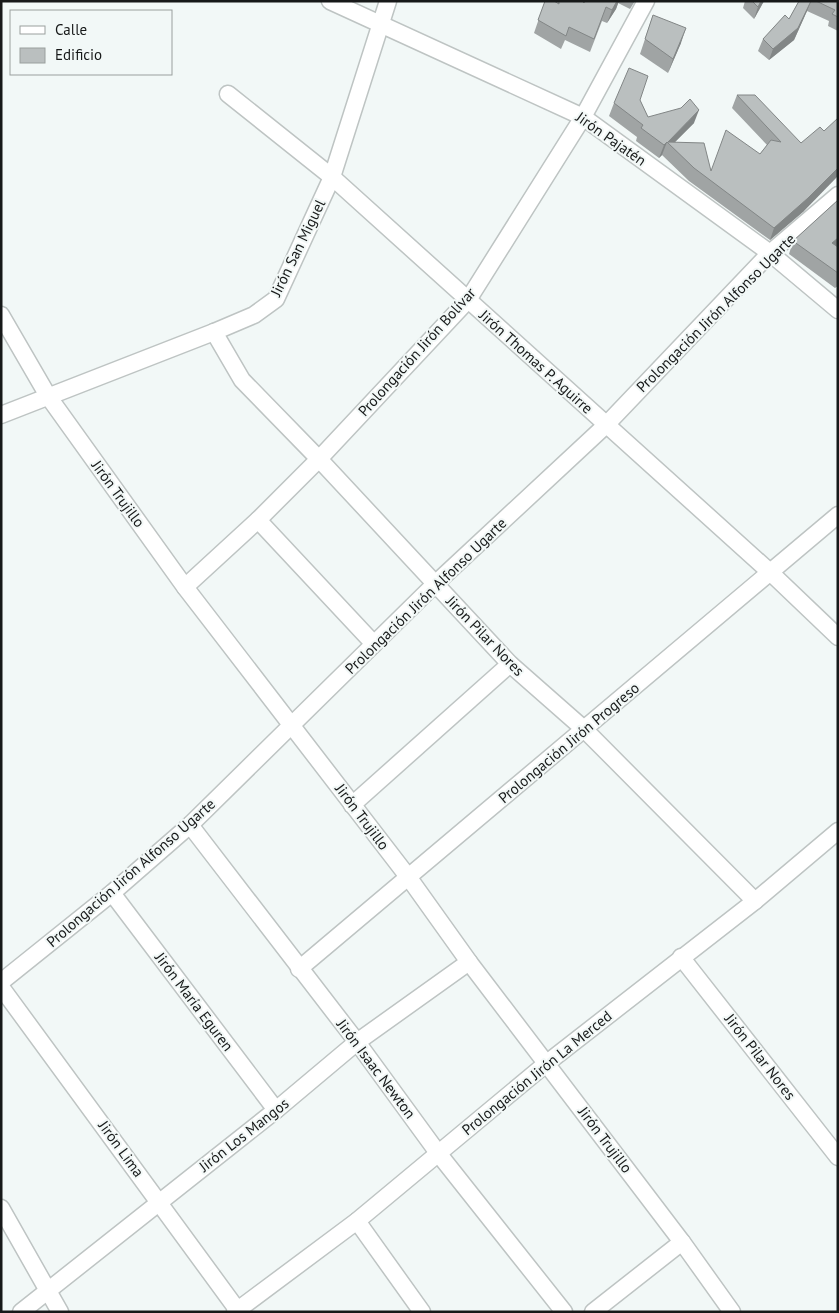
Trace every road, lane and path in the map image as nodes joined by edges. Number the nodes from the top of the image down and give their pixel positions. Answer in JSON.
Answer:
{"nodes":[{"id":1,"x":330,"y":1,"type":"edge"},
{"id":2,"x":388,"y":1,"type":"edge"},
{"id":3,"x":646,"y":1,"type":"edge"},
{"id":4,"x":380,"y":23,"type":"junction"},
{"id":5,"x":228,"y":94,"type":"dead end"},
{"id":6,"x":582,"y":116,"type":"junction"},
{"id":7,"x":332,"y":177,"type":"junction"},
{"id":8,"x":838,"y":195,"type":"edge"},
{"id":9,"x":770,"y":253,"type":"junction"},
{"id":10,"x":468,"y":300,"type":"junction"},
{"id":11,"x":838,"y":310,"type":"edge"},
{"id":12,"x":1,"y":315,"type":"edge"},
{"id":13,"x":214,"y":332,"type":"junction"},
{"id":14,"x":48,"y":396,"type":"junction"},
{"id":15,"x":1,"y":415,"type":"edge"},
{"id":16,"x":606,"y":425,"type":"junction"},
{"id":17,"x":319,"y":459,"type":"junction"},
{"id":18,"x":838,"y":515,"type":"edge"},
{"id":19,"x":258,"y":520,"type":"junction"},
{"id":20,"x":771,"y":573,"type":"junction"},
{"id":21,"x":436,"y":584,"type":"junction"},
{"id":22,"x":185,"y":587,"type":"junction"},
{"id":23,"x":838,"y":637,"type":"edge"},
{"id":24,"x":374,"y":644,"type":"junction"},
{"id":25,"x":510,"y":664,"type":"junction"},
{"id":26,"x":293,"y":726,"type":"junction"},
{"id":27,"x":585,"y":730,"type":"junction"},
{"id":28,"x":352,"y":805,"type":"junction"},
{"id":29,"x":190,"y":825,"type":"junction"},
{"id":30,"x":838,"y":831,"type":"edge"},
{"id":31,"x":409,"y":878,"type":"junction"},
{"id":32,"x":112,"y":893,"type":"junction"},
{"id":33,"x":755,"y":901,"type":"junction"},
{"id":34,"x":681,"y":957,"type":"junction"},
{"id":35,"x":469,"y":962,"type":"junction"},
{"id":36,"x":299,"y":969,"type":"junction"},
{"id":37,"x":1,"y":982,"type":"edge"},
{"id":38,"x":1,"y":987,"type":"edge"},
{"id":39,"x":357,"y":1042,"type":"junction"},
{"id":40,"x":547,"y":1063,"type":"junction"},
{"id":41,"x":276,"y":1110,"type":"junction"},
{"id":42,"x":438,"y":1153,"type":"junction"},
{"id":43,"x":838,"y":1157,"type":"edge"},
{"id":44,"x":160,"y":1201,"type":"junction"},
{"id":45,"x":1,"y":1208,"type":"edge"},
{"id":46,"x":357,"y":1221,"type":"junction"},
{"id":47,"x":682,"y":1242,"type":"junction"},
{"id":48,"x":48,"y":1292,"type":"junction"},
{"id":49,"x":237,"y":1311,"type":"edge"},
{"id":50,"x":21,"y":1312,"type":"edge"},
{"id":51,"x":60,"y":1312,"type":"edge"},
{"id":52,"x":422,"y":1312,"type":"edge"},
{"id":53,"x":564,"y":1312,"type":"edge"},
{"id":54,"x":593,"y":1312,"type":"edge"},
{"id":55,"x":732,"y":1312,"type":"edge"}],
"edges":[{"from":1,"to":4,"type":"street","name":"Jirón Pajatén"},
{"from":2,"to":4,"type":"street","name":"Jirón San Miguel"},
{"from":3,"to":6,"type":"street","name":"Prolongación Jirón Bolívar"},
{"from":4,"to":6,"type":"street","name":"Jirón Pajatén"},
{"from":4,"to":7,"type":"street","name":"Jirón San Miguel"},
{"from":5,"to":7,"type":"street","name":"Jirón Thomas P. Aguirre"},
{"from":6,"to":9,"type":"street","name":"Jirón Pajatén"},
{"from":6,"to":10,"type":"street","name":"Prolongación Jirón Bolívar"},
{"from":7,"to":10,"type":"street","name":"Jirón Thomas P. Aguirre"},
{"from":7,"to":13,"type":"street","name":"Jirón San Miguel"},
{"from":8,"to":9,"type":"street","name":"Prolongación Jirón Alfonso Ugarte"},
{"from":9,"to":11,"type":"street","name":"Jirón Pajatén"},
{"from":9,"to":16,"type":"street","name":"Prolongación Jirón Alfonso Ugarte"},
{"from":10,"to":16,"type":"street","name":"Jirón Thomas P. Aguirre"},
{"from":10,"to":17,"type":"street","name":"Prolongación Jirón Bolívar"},
{"from":12,"to":14,"type":"street","name":"Jirón Trujillo"},
{"from":13,"to":14,"type":"street","name":"Jirón San Miguel"},
{"from":13,"to":17,"type":"street","name":"Jirón Pilar Nores"},
{"from":14,"to":15,"type":"street","name":"Jirón San Miguel"},
{"from":14,"to":22,"type":"street","name":"Jirón Trujillo"},
{"from":16,"to":20,"type":"street","name":"Jirón Thomas P. Aguirre"},
{"from":16,"to":21,"type":"street","name":"Prolongación Jirón Alfonso Ugarte"},
{"from":17,"to":19,"type":"street","name":"Prolongación Jirón Bolívar"},
{"from":17,"to":21,"type":"street","name":"Jirón Pilar Nores"},
{"from":18,"to":20,"type":"street","name":"Prolongación Jirón Progreso"},
{"from":19,"to":22,"type":"street","name":"Prolongación Jirón Bolívar"},
{"from":19,"to":24,"type":"street"},
{"from":20,"to":23,"type":"street","name":"Jirón Thomas P. Aguirre"},
{"from":20,"to":27,"type":"street","name":"Prolongación Jirón Progreso"},
{"from":21,"to":24,"type":"street","name":"Prolongación Jirón Alfonso Ugarte"},
{"from":21,"to":25,"type":"street","name":"Jirón Pilar Nores"},
{"from":22,"to":26,"type":"street","name":"Jirón Trujillo"},
{"from":24,"to":26,"type":"street","name":"Prolongación Jirón Alfonso Ugarte"},
{"from":25,"to":27,"type":"street","name":"Jirón Pilar Nores"},
{"from":25,"to":28,"type":"street"},
{"from":26,"to":28,"type":"street","name":"Jirón Trujillo"},
{"from":26,"to":29,"type":"street","name":"Prolongación Jirón Alfonso Ugarte"},
{"from":27,"to":31,"type":"street","name":"Prolongación Jirón Progreso"},
{"from":27,"to":33,"type":"street","name":"Jirón Pilar Nores"},
{"from":28,"to":31,"type":"street","name":"Jirón Trujillo"},
{"from":29,"to":32,"type":"street","name":"Prolongación Jirón Alfonso Ugarte"},
{"from":29,"to":36,"type":"street","name":"Jirón Isaac Newton"},
{"from":30,"to":33,"type":"street","name":"Prolongación Jirón La Merced"},
{"from":31,"to":35,"type":"street","name":"Jirón Trujillo"},
{"from":31,"to":36,"type":"street","name":"Prolongación Jirón Progreso"},
{"from":32,"to":37,"type":"street","name":"Prolongación Jirón Alfonso Ugarte"},
{"from":32,"to":41,"type":"street","name":"Jirón María Eguren"},
{"from":33,"to":34,"type":"street","name":"Prolongación Jirón La Merced"},
{"from":34,"to":40,"type":"street","name":"Prolongación Jirón La Merced"},
{"from":34,"to":43,"type":"street","name":"Jirón Pilar Nores"},
{"from":35,"to":39,"type":"street","name":"Jirón Los Mangos"},
{"from":35,"to":40,"type":"street","name":"Jirón Trujillo"},
{"from":36,"to":39,"type":"street","name":"Jirón Isaac Newton"},
{"from":38,"to":44,"type":"street","name":"Jirón Lima"},
{"from":39,"to":41,"type":"street","name":"Jirón Los Mangos"},
{"from":39,"to":42,"type":"street","name":"Jirón Isaac Newton"},
{"from":40,"to":42,"type":"street","name":"Prolongación Jirón La Merced"},
{"from":40,"to":47,"type":"street","name":"Jirón Trujillo"},
{"from":41,"to":44,"type":"street","name":"Jirón Los Mangos"},
{"from":42,"to":46,"type":"street","name":"Prolongación Jirón La Merced"},
{"from":42,"to":53,"type":"street","name":"Jirón Isaac Newton"},
{"from":44,"to":48,"type":"street","name":"Jirón Los Mangos"},
{"from":44,"to":49,"type":"street","name":"Jirón Lima"},
{"from":45,"to":48,"type":"street"},
{"from":46,"to":49,"type":"street","name":"Prolongación Jirón La Merced"},
{"from":46,"to":52,"type":"street"},
{"from":47,"to":54,"type":"street"},
{"from":47,"to":55,"type":"street","name":"Jirón Trujillo"},
{"from":48,"to":50,"type":"street","name":"Jirón Los Mangos"},
{"from":48,"to":51,"type":"street"}]}
